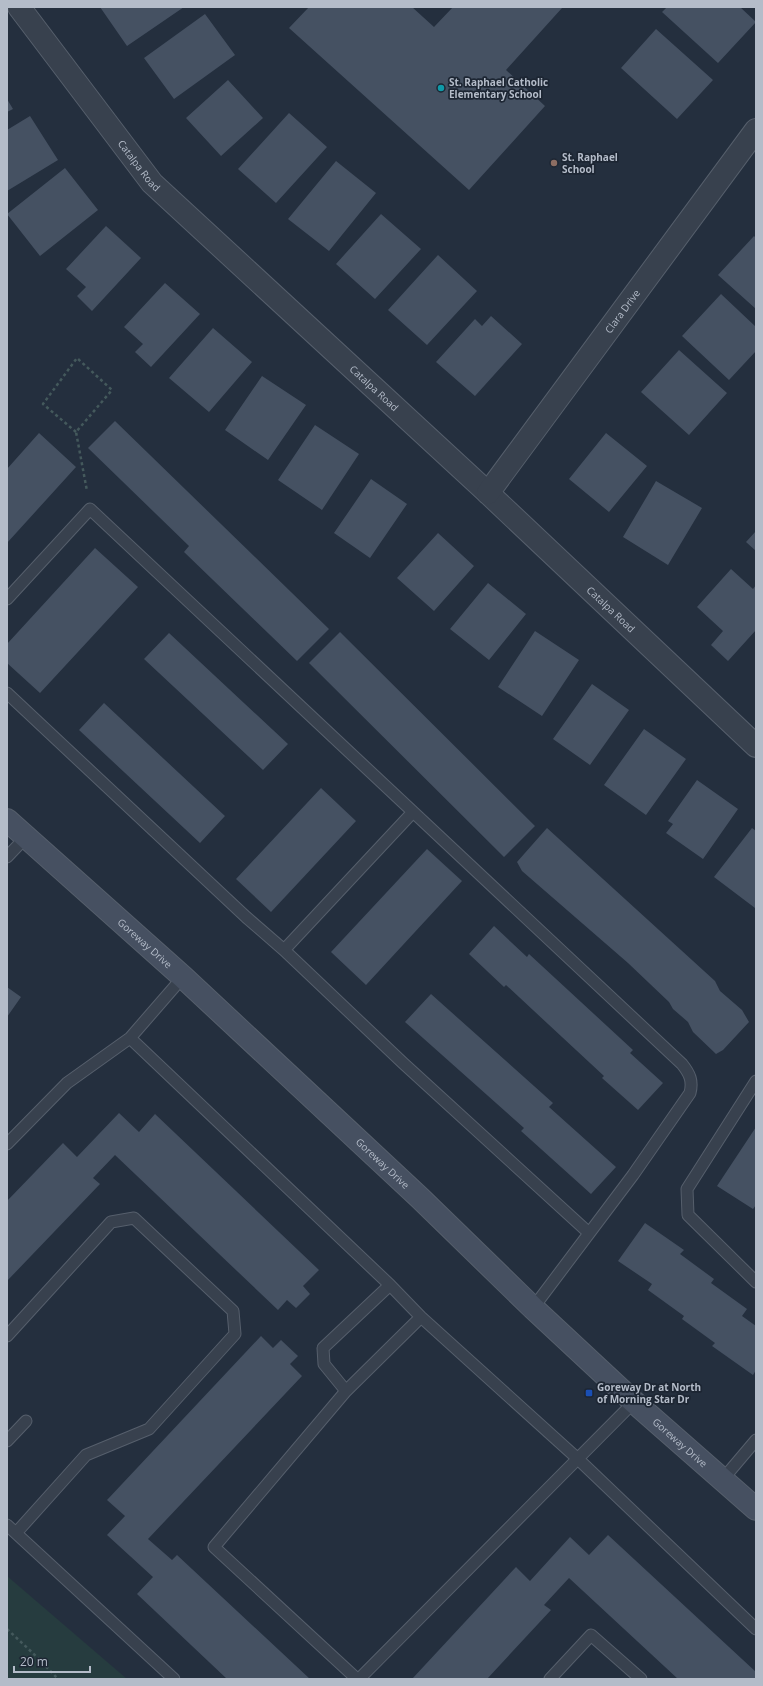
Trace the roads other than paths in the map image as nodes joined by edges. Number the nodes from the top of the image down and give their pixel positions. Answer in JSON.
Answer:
{"nodes":[{"id":1,"x":19,"y":7,"type":"edge"},
{"id":2,"x":756,"y":130,"type":"edge"},
{"id":3,"x":488,"y":493,"type":"junction"},
{"id":4,"x":7,"y":599,"type":"edge"},
{"id":5,"x":7,"y":693,"type":"edge"},
{"id":6,"x":755,"y":744,"type":"edge"},
{"id":7,"x":413,"y":812,"type":"junction"},
{"id":8,"x":7,"y":820,"type":"edge"},
{"id":9,"x":26,"y":837,"type":"junction"},
{"id":10,"x":7,"y":857,"type":"edge"},
{"id":11,"x":284,"y":950,"type":"junction"},
{"id":12,"x":183,"y":978,"type":"junction"},
{"id":13,"x":130,"y":1038,"type":"junction"},
{"id":14,"x":756,"y":1081,"type":"edge"},
{"id":15,"x":7,"y":1144,"type":"edge"},
{"id":16,"x":589,"y":1233,"type":"junction"},
{"id":17,"x":756,"y":1282,"type":"edge"},
{"id":18,"x":390,"y":1285,"type":"junction"},
{"id":19,"x":532,"y":1308,"type":"junction"},
{"id":20,"x":421,"y":1317,"type":"junction"},
{"id":21,"x":7,"y":1336,"type":"edge"},
{"id":22,"x":346,"y":1391,"type":"junction"},
{"id":23,"x":634,"y":1402,"type":"junction"},
{"id":24,"x":26,"y":1421,"type":"dead end"},
{"id":25,"x":756,"y":1440,"type":"edge"},
{"id":26,"x":7,"y":1441,"type":"edge"},
{"id":27,"x":578,"y":1459,"type":"junction"},
{"id":28,"x":723,"y":1479,"type":"junction"},
{"id":29,"x":756,"y":1510,"type":"edge"},
{"id":30,"x":7,"y":1525,"type":"edge"},
{"id":31,"x":16,"y":1533,"type":"junction"},
{"id":32,"x":756,"y":1629,"type":"edge"},
{"id":33,"x":174,"y":1679,"type":"edge"},
{"id":34,"x":358,"y":1679,"type":"edge"},
{"id":35,"x":550,"y":1679,"type":"edge"},
{"id":36,"x":641,"y":1679,"type":"edge"}],
"edges":[{"from":1,"to":3,"type":"street","name":"Catalpa Road"},
{"from":2,"to":3,"type":"street","name":"Clara Drive"},
{"from":3,"to":6,"type":"street","name":"Catalpa Road"},
{"from":4,"to":7,"type":"lane"},
{"from":5,"to":11,"type":"lane"},
{"from":7,"to":11,"type":"lane"},
{"from":7,"to":16,"type":"lane"},
{"from":8,"to":9,"type":"main road","name":"Goreway Drive"},
{"from":9,"to":10,"type":"lane"},
{"from":9,"to":12,"type":"main road","name":"Goreway Drive"},
{"from":11,"to":16,"type":"lane"},
{"from":12,"to":13,"type":"lane"},
{"from":12,"to":19,"type":"main road","name":"Goreway Drive"},
{"from":13,"to":15,"type":"lane"},
{"from":13,"to":18,"type":"lane"},
{"from":14,"to":17,"type":"lane"},
{"from":16,"to":19,"type":"lane"},
{"from":18,"to":20,"type":"lane"},
{"from":18,"to":22,"type":"lane"},
{"from":19,"to":23,"type":"main road","name":"Goreway Drive"},
{"from":20,"to":22,"type":"lane"},
{"from":20,"to":27,"type":"lane"},
{"from":21,"to":31,"type":"lane"},
{"from":22,"to":34,"type":"lane"},
{"from":23,"to":27,"type":"lane"},
{"from":23,"to":28,"type":"main road","name":"Goreway Drive"},
{"from":24,"to":26,"type":"lane"},
{"from":25,"to":28,"type":"lane"},
{"from":27,"to":32,"type":"lane"},
{"from":27,"to":34,"type":"lane"},
{"from":28,"to":29,"type":"main road","name":"Goreway Drive"},
{"from":30,"to":31,"type":"lane"},
{"from":31,"to":33,"type":"lane"},
{"from":35,"to":36,"type":"lane"}]}
